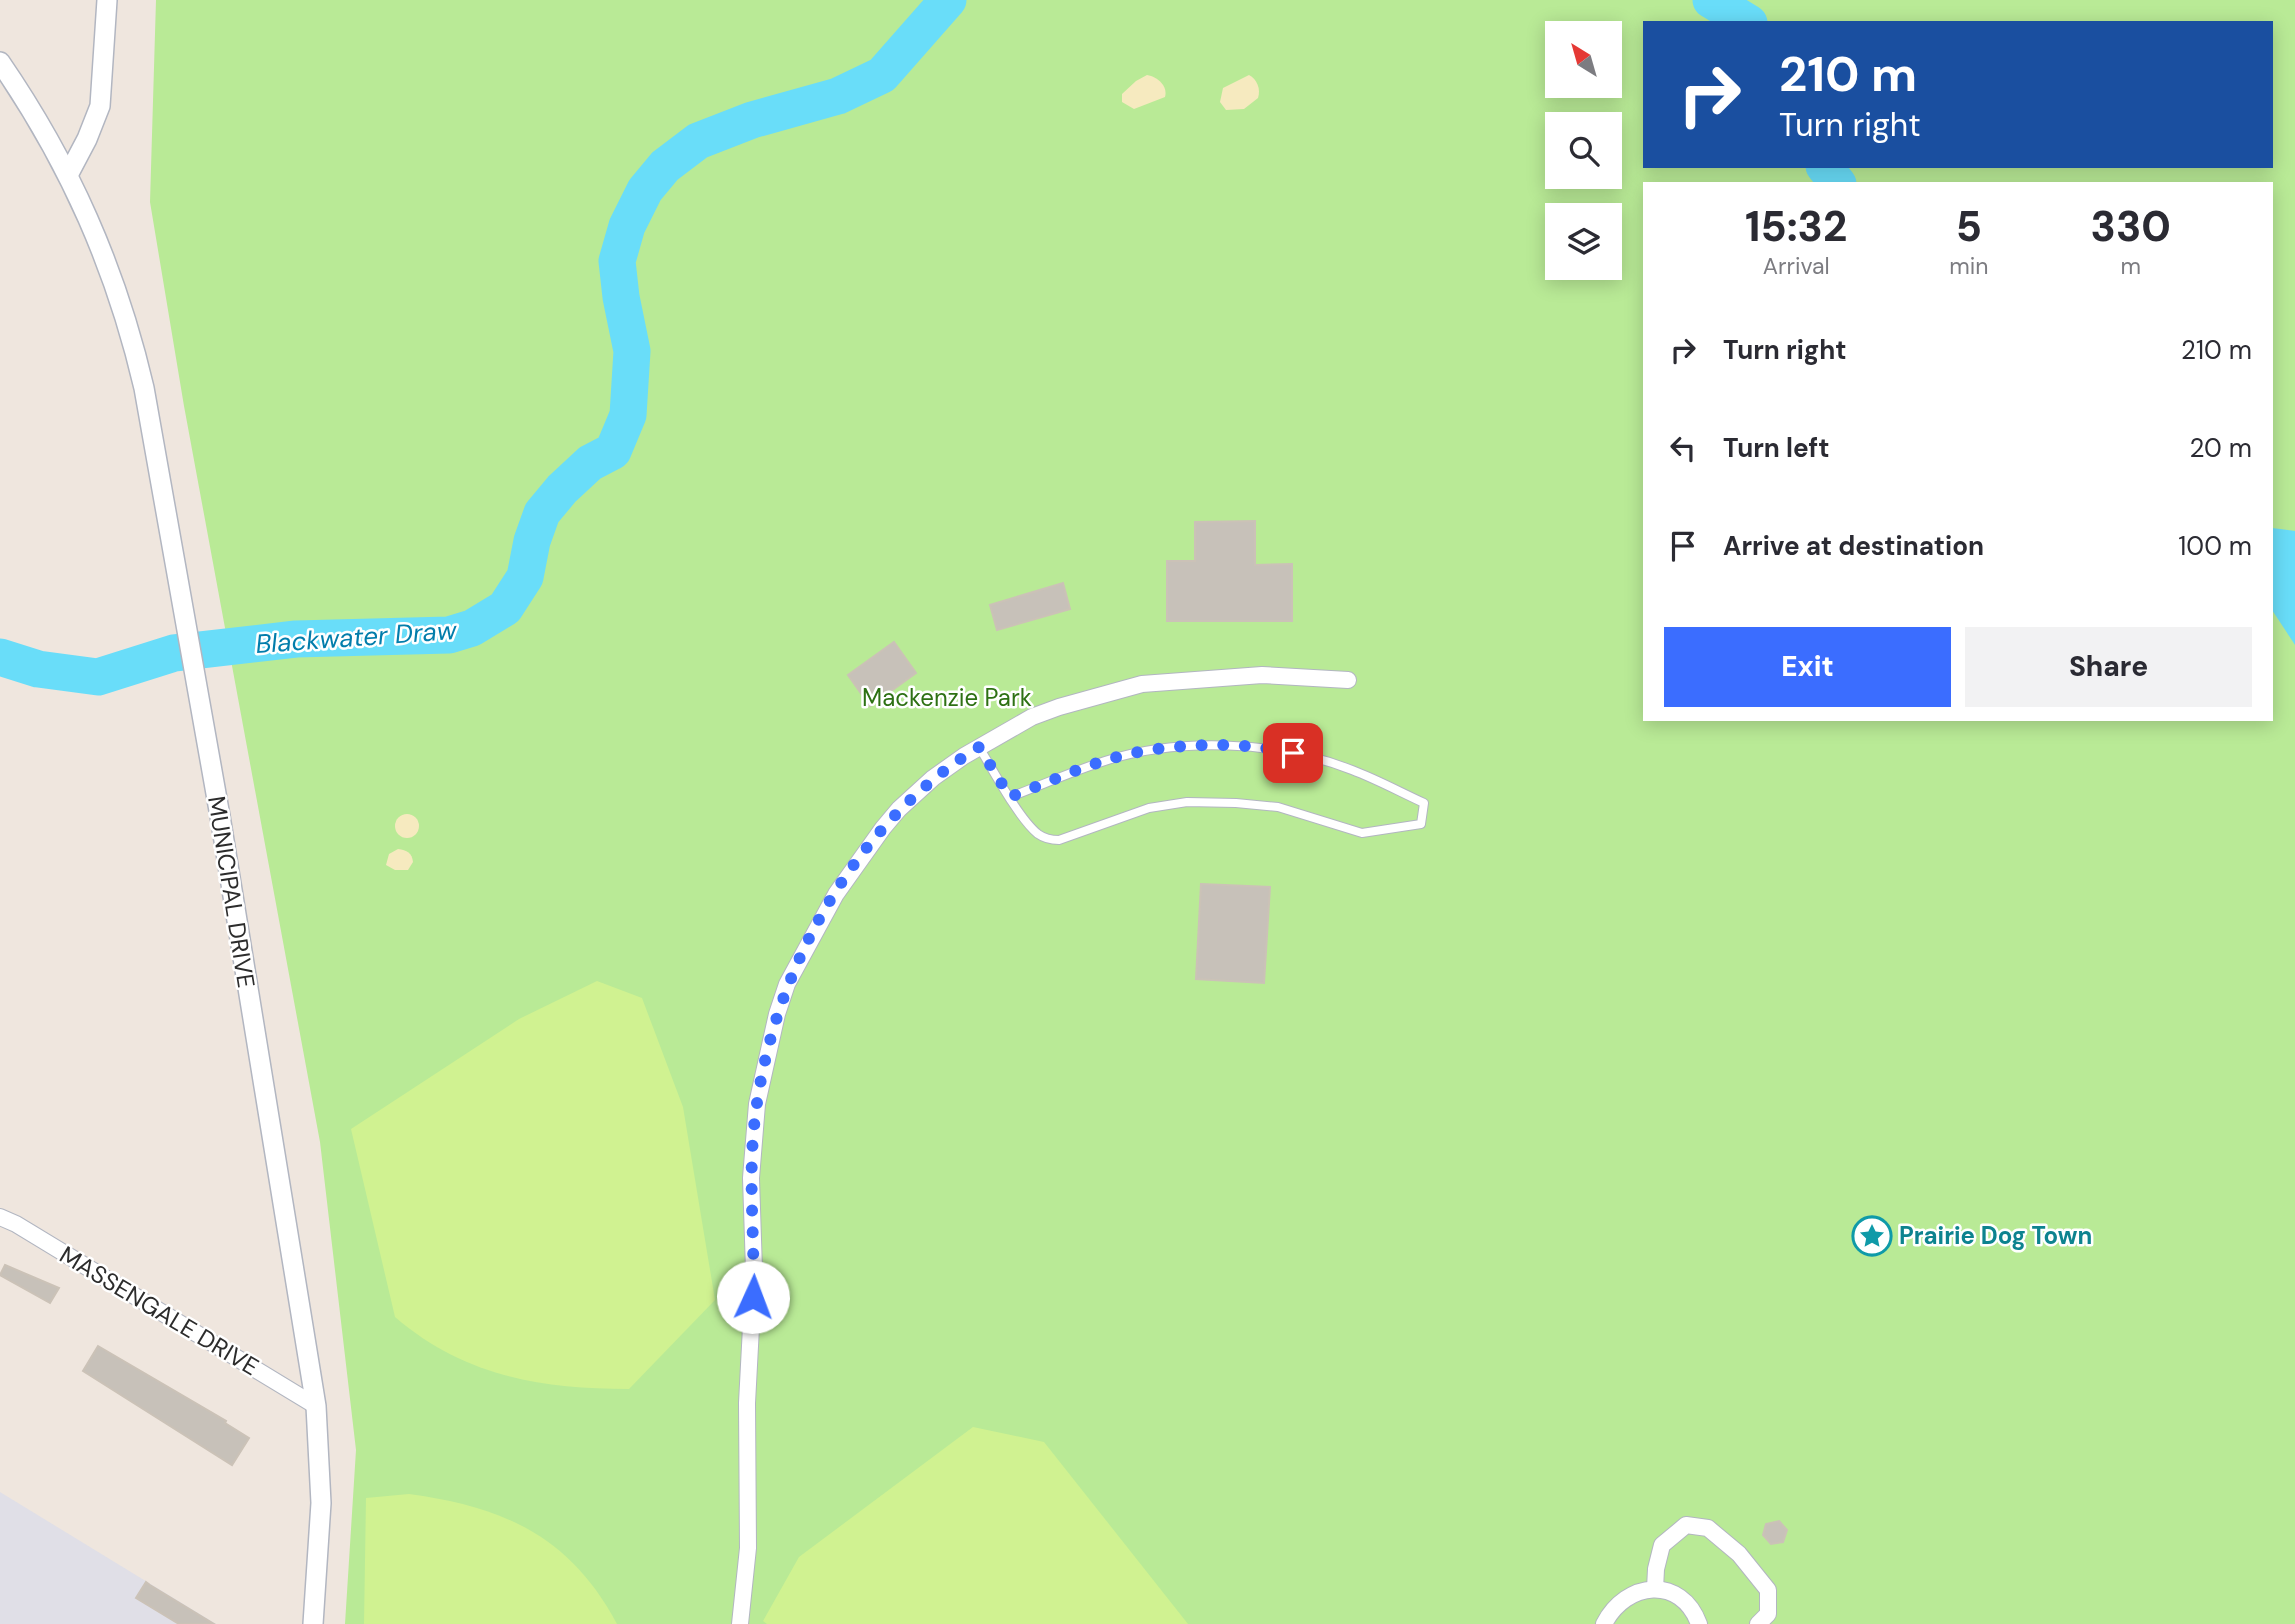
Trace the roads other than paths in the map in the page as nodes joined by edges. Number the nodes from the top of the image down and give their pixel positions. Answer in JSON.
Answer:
{"nodes":[{"id":1,"x":107,"y":0,"type":"edge"},
{"id":2,"x":0,"y":62,"type":"edge"},
{"id":3,"x":68,"y":175,"type":"junction"},
{"id":4,"x":1348,"y":680,"type":"dead end"},
{"id":5,"x":979,"y":747,"type":"junction"},
{"id":6,"x":1010,"y":797,"type":"junction"},
{"id":7,"x":0,"y":1217,"type":"edge"},
{"id":8,"x":316,"y":1406,"type":"junction"},
{"id":9,"x":1655,"y":1589,"type":"junction"},
{"id":10,"x":313,"y":1624,"type":"edge"},
{"id":11,"x":740,"y":1624,"type":"edge"},
{"id":12,"x":1604,"y":1624,"type":"edge"},
{"id":13,"x":1699,"y":1624,"type":"edge"},
{"id":14,"x":1758,"y":1624,"type":"edge"}],
"edges":[{"from":1,"to":3,"type":"street"},
{"from":2,"to":3,"type":"street","name":"MUNICIPAL DRIVE"},
{"from":3,"to":8,"type":"street","name":"MUNICIPAL DRIVE"},
{"from":4,"to":5,"type":"street"},
{"from":5,"to":6,"type":"lane"},
{"from":5,"to":11,"type":"street"},
{"from":6,"to":6,"type":"lane"},
{"from":7,"to":8,"type":"street","name":"MASSENGALE DRIVE"},
{"from":8,"to":10,"type":"street","name":"MUNICIPAL DRIVE"},
{"from":9,"to":12,"type":"street"},
{"from":9,"to":13,"type":"street"},
{"from":9,"to":14,"type":"street"}]}
